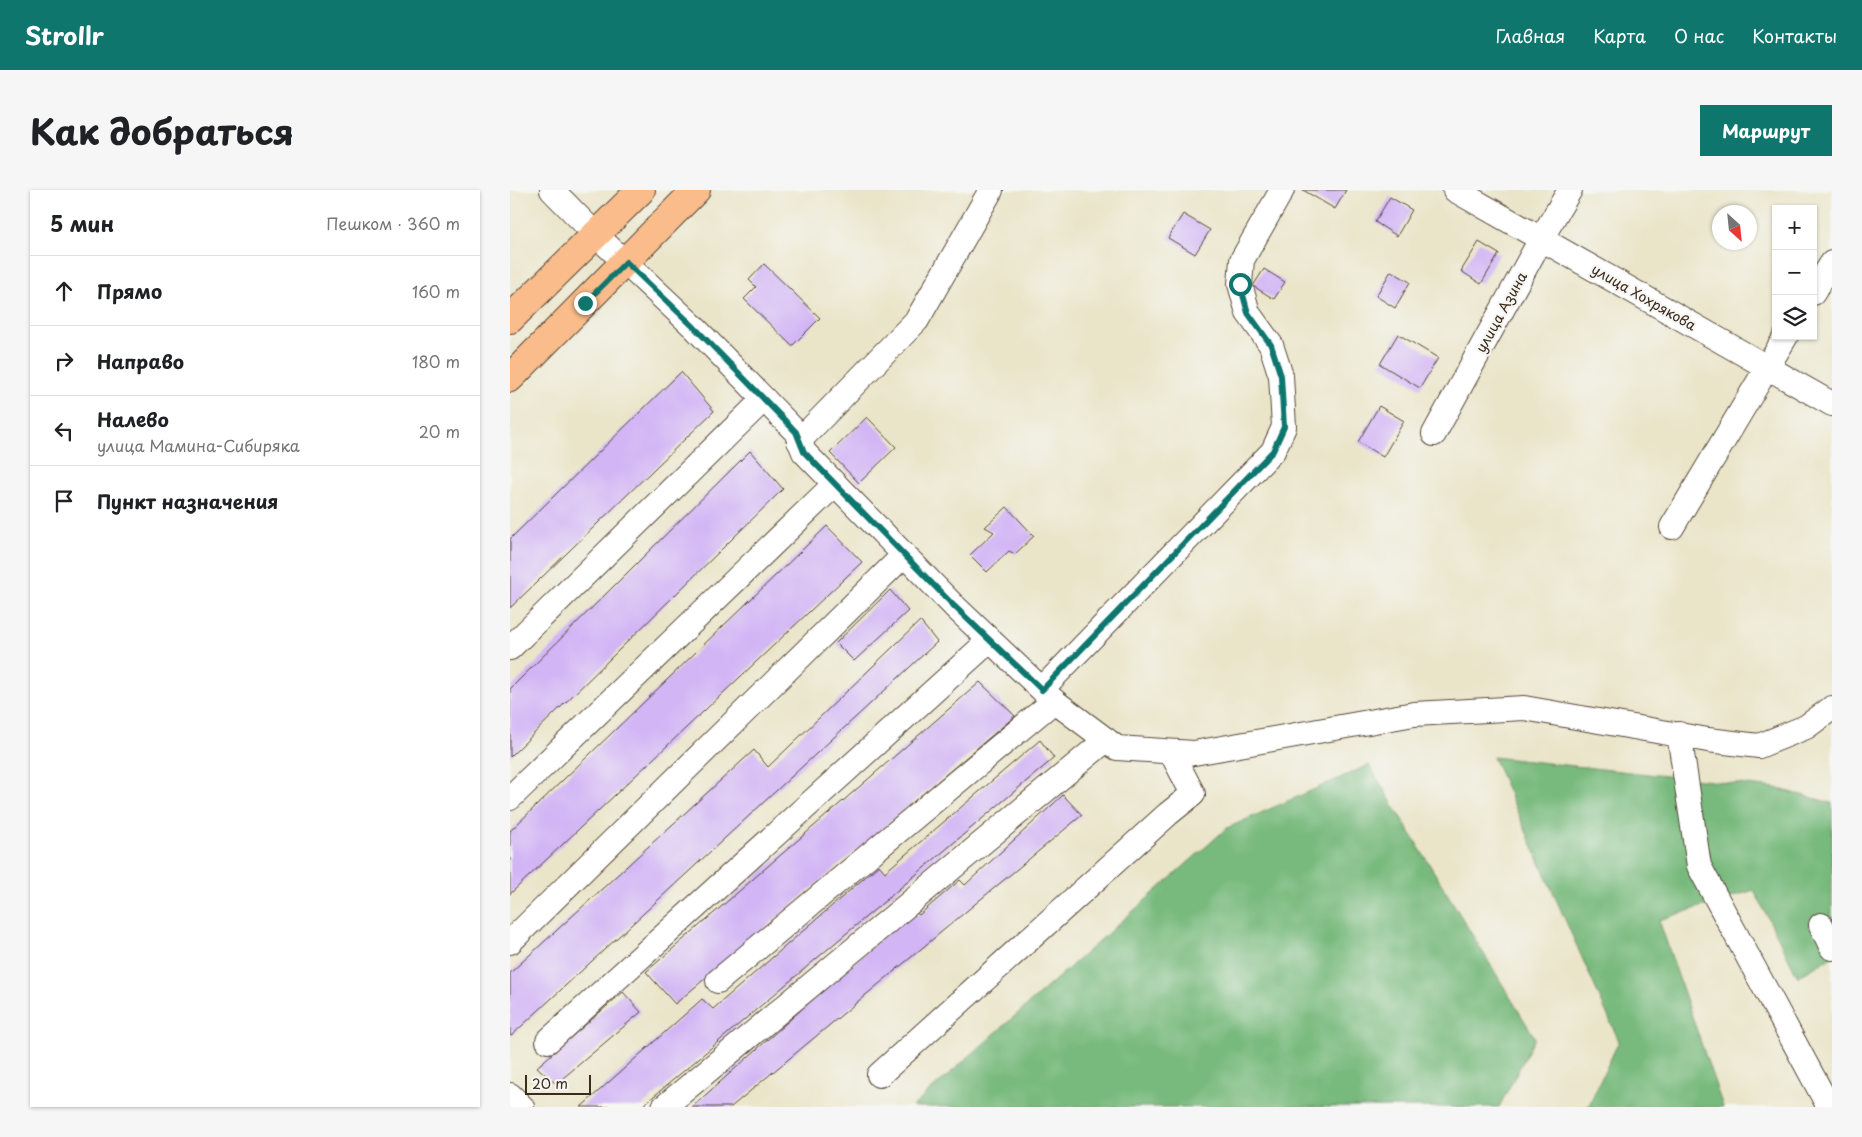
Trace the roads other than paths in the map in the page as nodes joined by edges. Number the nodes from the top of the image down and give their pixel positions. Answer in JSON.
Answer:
{"nodes":[{"id":1,"x":552,"y":190,"type":"edge"},
{"id":2,"x":641,"y":190,"type":"edge"},
{"id":3,"x":696,"y":190,"type":"edge"},
{"id":4,"x":990,"y":190,"type":"edge"},
{"id":5,"x":1282,"y":190,"type":"edge"},
{"id":6,"x":1455,"y":190,"type":"edge"},
{"id":7,"x":1570,"y":190,"type":"edge"},
{"id":8,"x":596,"y":235,"type":"junction"},
{"id":9,"x":1541,"y":239,"type":"junction"},
{"id":10,"x":626,"y":262,"type":"junction"},
{"id":11,"x":1832,"y":263,"type":"edge"},
{"id":12,"x":1817,"y":287,"type":"edge"},
{"id":13,"x":510,"y":319,"type":"edge"},
{"id":14,"x":1784,"y":340,"type":"edge"},
{"id":15,"x":1767,"y":367,"type":"junction"},
{"id":16,"x":510,"y":378,"type":"edge"},
{"id":17,"x":764,"y":400,"type":"junction"},
{"id":18,"x":1832,"y":404,"type":"edge"},
{"id":19,"x":1434,"y":434,"type":"dead end"},
{"id":20,"x":799,"y":441,"type":"junction"},
{"id":21,"x":835,"y":484,"type":"junction"},
{"id":22,"x":1672,"y":527,"type":"dead end"},
{"id":23,"x":904,"y":555,"type":"junction"},
{"id":24,"x":990,"y":640,"type":"junction"},
{"id":25,"x":510,"y":648,"type":"edge"},
{"id":26,"x":1048,"y":695,"type":"junction"},
{"id":27,"x":1832,"y":708,"type":"edge"},
{"id":28,"x":1679,"y":734,"type":"junction"},
{"id":29,"x":1106,"y":740,"type":"junction"},
{"id":30,"x":1171,"y":752,"type":"junction"},
{"id":31,"x":510,"y":798,"type":"edge"},
{"id":32,"x":1821,"y":925,"type":"dead end"},
{"id":33,"x":510,"y":942,"type":"edge"},
{"id":34,"x":1832,"y":948,"type":"edge"},
{"id":35,"x":718,"y":981,"type":"dead end"},
{"id":36,"x":548,"y":1041,"type":"dead end"},
{"id":37,"x":879,"y":1075,"type":"dead end"},
{"id":38,"x":510,"y":1095,"type":"edge"},
{"id":39,"x":522,"y":1107,"type":"edge"},
{"id":40,"x":664,"y":1107,"type":"edge"},
{"id":41,"x":1829,"y":1107,"type":"edge"}],
"edges":[{"from":1,"to":8,"type":"street"},
{"from":2,"to":8,"type":"main road"},
{"from":3,"to":10,"type":"main road"},
{"from":4,"to":20,"type":"street"},
{"from":5,"to":26,"type":"street"},
{"from":6,"to":9,"type":"street","name":"улица Хохрякова"},
{"from":7,"to":9,"type":"street","name":"улица Азина"},
{"from":8,"to":10,"type":"street"},
{"from":8,"to":13,"type":"main road"},
{"from":9,"to":15,"type":"street","name":"улица Хохрякова"},
{"from":9,"to":19,"type":"street","name":"улица Азина"},
{"from":10,"to":16,"type":"main road"},
{"from":10,"to":17,"type":"street"},
{"from":11,"to":12,"type":"street"},
{"from":14,"to":15,"type":"street"},
{"from":15,"to":18,"type":"street","name":"улица Хохрякова"},
{"from":15,"to":22,"type":"street"},
{"from":17,"to":20,"type":"street"},
{"from":17,"to":25,"type":"street"},
{"from":20,"to":21,"type":"street"},
{"from":21,"to":23,"type":"street"},
{"from":21,"to":31,"type":"street"},
{"from":23,"to":24,"type":"street"},
{"from":23,"to":33,"type":"street"},
{"from":24,"to":26,"type":"street"},
{"from":24,"to":36,"type":"street"},
{"from":26,"to":29,"type":"street"},
{"from":26,"to":35,"type":"street"},
{"from":27,"to":28,"type":"street"},
{"from":28,"to":30,"type":"street"},
{"from":28,"to":41,"type":"street"},
{"from":29,"to":30,"type":"street"},
{"from":29,"to":40,"type":"street"},
{"from":30,"to":37,"type":"street"},
{"from":32,"to":34,"type":"street"},
{"from":38,"to":39,"type":"street"}]}
